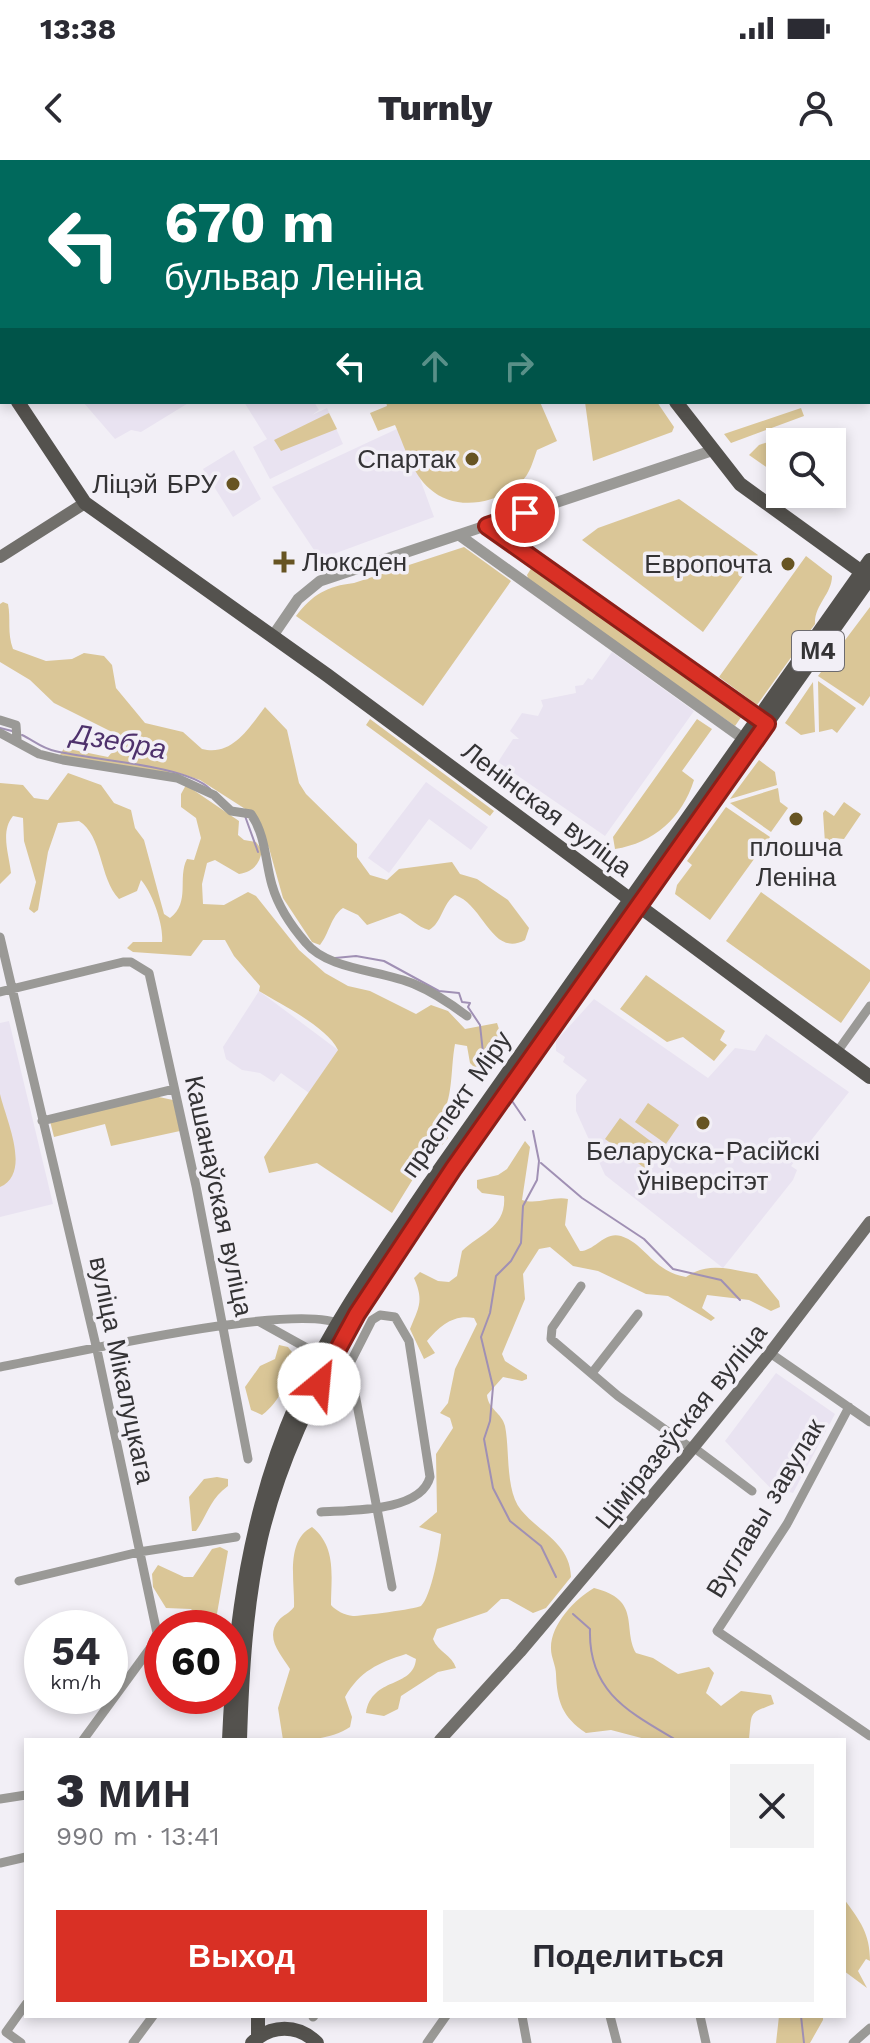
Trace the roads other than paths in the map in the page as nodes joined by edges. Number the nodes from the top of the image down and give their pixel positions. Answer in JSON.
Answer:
{"nodes":[{"id":1,"x":19,"y":404,"type":"edge"},
{"id":2,"x":28,"y":404,"type":"edge"},
{"id":3,"x":678,"y":404,"type":"edge"},
{"id":4,"x":714,"y":450,"type":"junction"},
{"id":5,"x":89,"y":500,"type":"junction"},
{"id":6,"x":487,"y":526,"type":"junction"},
{"id":7,"x":459,"y":535,"type":"junction"},
{"id":8,"x":0,"y":557,"type":"edge"},
{"id":9,"x":867,"y":570,"type":"edge"},
{"id":10,"x":275,"y":633,"type":"junction"},
{"id":11,"x":0,"y":720,"type":"edge"},
{"id":12,"x":762,"y":721,"type":"junction"},
{"id":13,"x":0,"y":733,"type":"edge"},
{"id":14,"x":17,"y":739,"type":"junction"},
{"id":15,"x":748,"y":742,"type":"junction"},
{"id":16,"x":636,"y":899,"type":"junction"},
{"id":17,"x":0,"y":937,"type":"edge"},
{"id":18,"x":12,"y":990,"type":"junction"},
{"id":19,"x":0,"y":992,"type":"edge"},
{"id":20,"x":870,"y":1006,"type":"edge"},
{"id":21,"x":467,"y":1016,"type":"dead end"},
{"id":22,"x":839,"y":1049,"type":"junction"},
{"id":23,"x":870,"y":1068,"type":"edge"},
{"id":24,"x":870,"y":1077,"type":"edge"},
{"id":25,"x":174,"y":1089,"type":"junction"},
{"id":26,"x":42,"y":1121,"type":"junction"},
{"id":27,"x":870,"y":1222,"type":"edge"},
{"id":28,"x":581,"y":1286,"type":"dead end"},
{"id":29,"x":638,"y":1314,"type":"dead end"},
{"id":30,"x":276,"y":1324,"type":"junction"},
{"id":31,"x":224,"y":1326,"type":"junction"},
{"id":32,"x":344,"y":1326,"type":"junction"},
{"id":33,"x":97,"y":1350,"type":"junction"},
{"id":34,"x":770,"y":1353,"type":"junction"},
{"id":35,"x":326,"y":1362,"type":"junction"},
{"id":36,"x":0,"y":1367,"type":"edge"},
{"id":37,"x":592,"y":1373,"type":"junction"},
{"id":38,"x":342,"y":1379,"type":"junction"},
{"id":39,"x":849,"y":1407,"type":"junction"},
{"id":40,"x":870,"y":1422,"type":"edge"},
{"id":41,"x":692,"y":1448,"type":"junction"},
{"id":42,"x":248,"y":1459,"type":"dead end"},
{"id":43,"x":752,"y":1491,"type":"dead end"},
{"id":44,"x":377,"y":1507,"type":"junction"},
{"id":45,"x":321,"y":1512,"type":"dead end"},
{"id":46,"x":236,"y":1537,"type":"dead end"},
{"id":47,"x":139,"y":1552,"type":"junction"},
{"id":48,"x":19,"y":1581,"type":"dead end"},
{"id":49,"x":392,"y":1587,"type":"dead end"},
{"id":50,"x":870,"y":1736,"type":"edge"},
{"id":51,"x":84,"y":1738,"type":"edge"},
{"id":52,"x":229,"y":1738,"type":"edge"},
{"id":53,"x":240,"y":1738,"type":"edge"},
{"id":54,"x":444,"y":1738,"type":"edge"},
{"id":55,"x":24,"y":1795,"type":"edge"},
{"id":56,"x":0,"y":1799,"type":"edge"},
{"id":57,"x":24,"y":1857,"type":"edge"},
{"id":58,"x":0,"y":1863,"type":"edge"},
{"id":59,"x":24,"y":2007,"type":"edge"},
{"id":60,"x":152,"y":2018,"type":"edge"},
{"id":61,"x":258,"y":2018,"type":"edge"},
{"id":62,"x":293,"y":2018,"type":"edge"},
{"id":63,"x":445,"y":2018,"type":"edge"},
{"id":64,"x":522,"y":2018,"type":"edge"},
{"id":65,"x":611,"y":2018,"type":"edge"},
{"id":66,"x":700,"y":2018,"type":"edge"},
{"id":67,"x":870,"y":2028,"type":"edge"},
{"id":68,"x":300,"y":2031,"type":"junction"},
{"id":69,"x":255,"y":2040,"type":"edge"},
{"id":70,"x":21,"y":2043,"type":"edge"},
{"id":71,"x":133,"y":2043,"type":"edge"},
{"id":72,"x":317,"y":2043,"type":"edge"},
{"id":73,"x":427,"y":2043,"type":"edge"},
{"id":74,"x":527,"y":2043,"type":"edge"},
{"id":75,"x":617,"y":2043,"type":"edge"},
{"id":76,"x":706,"y":2043,"type":"edge"},
{"id":77,"x":853,"y":2043,"type":"edge"}],
"edges":[{"from":1,"to":5,"type":"main road"},
{"from":2,"to":5,"type":"main road"},
{"from":3,"to":4,"type":"main road"},
{"from":4,"to":6,"type":"street"},
{"from":4,"to":9,"type":"main road"},
{"from":5,"to":8,"type":"main road"},
{"from":5,"to":10,"type":"main road","name":"Ленінская вуліца"},
{"from":6,"to":7,"type":"street"},
{"from":6,"to":12,"type":"street"},
{"from":7,"to":10,"type":"street"},
{"from":7,"to":15,"type":"street"},
{"from":9,"to":12,"type":"main road","name":"праспект Міру","number":"М4"},
{"from":10,"to":16,"type":"main road","name":"Ленінская вуліца"},
{"from":11,"to":14,"type":"street"},
{"from":12,"to":15,"type":"main road","name":"праспект Міру","number":"М4"},
{"from":13,"to":14,"type":"street"},
{"from":14,"to":21,"type":"street"},
{"from":15,"to":16,"type":"main road","name":"праспект Міру","number":"М4"},
{"from":16,"to":22,"type":"main road","name":"Ленінская вуліца"},
{"from":16,"to":32,"type":"main road","name":"праспект Міру","number":"М4"},
{"from":17,"to":18,"type":"street","name":"вуліца Мікалуцкага"},
{"from":18,"to":19,"type":"street"},
{"from":18,"to":25,"type":"street","name":"Кашанаўская вуліца"},
{"from":18,"to":26,"type":"street","name":"вуліца Мікалуцкага"},
{"from":20,"to":22,"type":"street"},
{"from":22,"to":23,"type":"main road","name":"Ленінская вуліца"},
{"from":22,"to":24,"type":"main road","name":"Ленінская вуліца"},
{"from":25,"to":26,"type":"street"},
{"from":25,"to":31,"type":"street","name":"Кашанаўская вуліца"},
{"from":26,"to":33,"type":"street","name":"вуліца Мікалуцкага"},
{"from":27,"to":34,"type":"main road","name":"Ціміразеўская вуліца"},
{"from":28,"to":37,"type":"street"},
{"from":29,"to":37,"type":"street"},
{"from":30,"to":31,"type":"street"},
{"from":30,"to":32,"type":"street"},
{"from":30,"to":35,"type":"street"},
{"from":31,"to":33,"type":"street"},
{"from":31,"to":42,"type":"street","name":"Кашанаўская вуліца"},
{"from":32,"to":35,"type":"main road","name":"праспект Міру","number":"М4"},
{"from":33,"to":36,"type":"street"},
{"from":33,"to":47,"type":"street","name":"вуліца Мікалуцкага"},
{"from":34,"to":39,"type":"street"},
{"from":34,"to":41,"type":"main road","name":"Ціміразеўская вуліца"},
{"from":35,"to":38,"type":"street"},
{"from":35,"to":52,"type":"main road","name":"праспект Міру","number":"М4"},
{"from":35,"to":53,"type":"main road","name":"праспект Міру","number":"М4"},
{"from":37,"to":41,"type":"street"},
{"from":38,"to":44,"type":"street"},
{"from":38,"to":44,"type":"street"},
{"from":39,"to":40,"type":"street"},
{"from":39,"to":50,"type":"street","name":"Вуглавы завулак"},
{"from":41,"to":43,"type":"street"},
{"from":41,"to":54,"type":"main road","name":"Ціміразеўская вуліца"},
{"from":44,"to":45,"type":"street"},
{"from":44,"to":49,"type":"street"},
{"from":46,"to":47,"type":"street"},
{"from":47,"to":48,"type":"street"},
{"from":47,"to":51,"type":"street","name":"вуліца Мікалуцкага"},
{"from":55,"to":56,"type":"street"},
{"from":57,"to":58,"type":"street"},
{"from":59,"to":70,"type":"street"},
{"from":60,"to":71,"type":"street"},
{"from":61,"to":69,"type":"main road"},
{"from":62,"to":68,"type":"main road"},
{"from":63,"to":73,"type":"street"},
{"from":64,"to":74,"type":"street"},
{"from":65,"to":75,"type":"street"},
{"from":66,"to":76,"type":"street"},
{"from":67,"to":77,"type":"street"},
{"from":68,"to":69,"type":"main road"},
{"from":68,"to":72,"type":"main road"}]}
